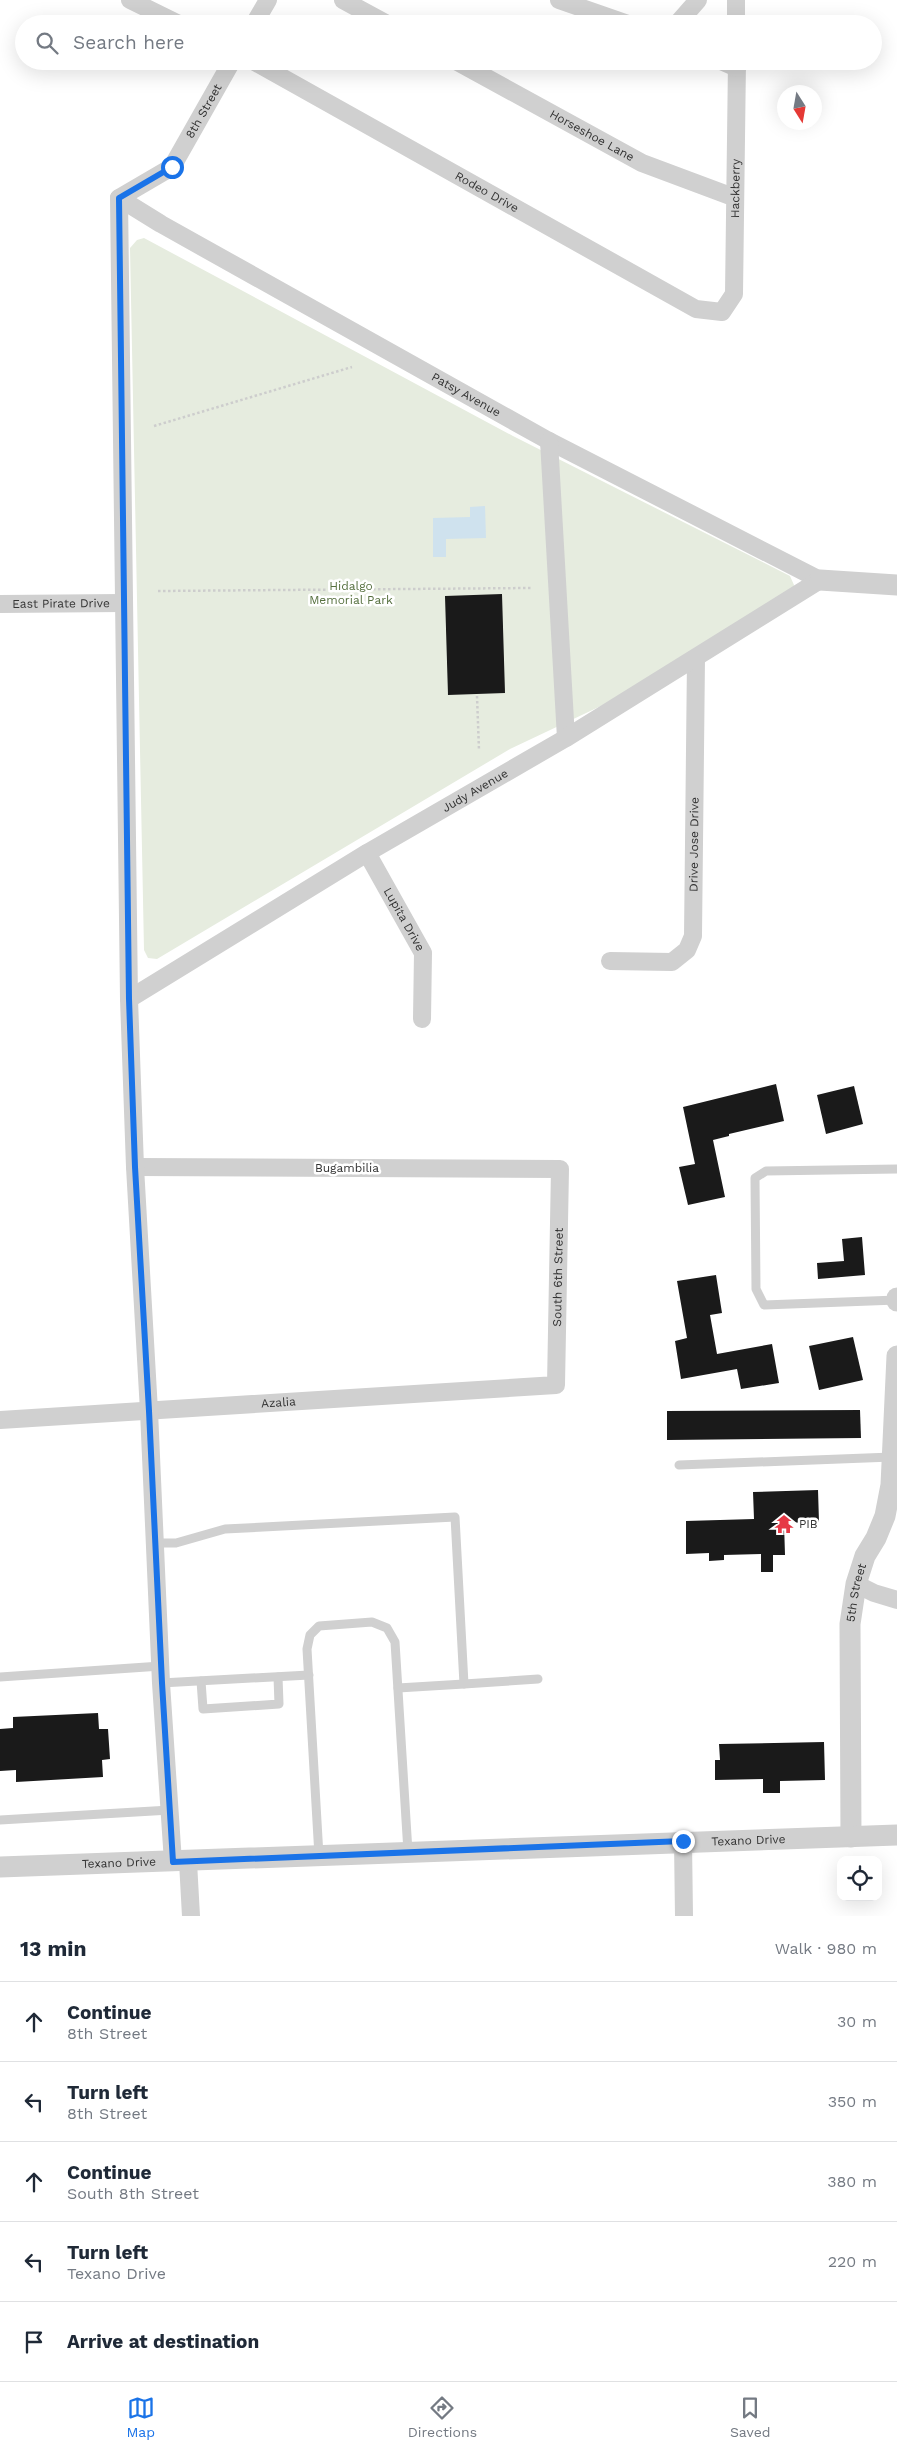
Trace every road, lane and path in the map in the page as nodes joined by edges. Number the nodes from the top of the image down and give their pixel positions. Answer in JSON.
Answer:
{"nodes":[{"id":1,"x":130,"y":0,"type":"edge"},
{"id":2,"x":268,"y":0,"type":"edge"},
{"id":3,"x":343,"y":0,"type":"edge"},
{"id":4,"x":559,"y":0,"type":"edge"},
{"id":5,"x":698,"y":0,"type":"edge"},
{"id":6,"x":736,"y":0,"type":"edge"},
{"id":7,"x":161,"y":15,"type":"edge"},
{"id":8,"x":259,"y":15,"type":"edge"},
{"id":9,"x":370,"y":15,"type":"edge"},
{"id":10,"x":602,"y":15,"type":"edge"},
{"id":11,"x":685,"y":15,"type":"edge"},
{"id":12,"x":736,"y":15,"type":"edge"},
{"id":13,"x":227,"y":70,"type":"edge"},
{"id":14,"x":269,"y":70,"type":"edge"},
{"id":15,"x":472,"y":70,"type":"edge"},
{"id":16,"x":737,"y":70,"type":"edge"},
{"id":17,"x":734,"y":197,"type":"junction"},
{"id":18,"x":119,"y":198,"type":"junction"},
{"id":19,"x":722,"y":312,"type":"joint"},
{"id":20,"x":352,"y":367,"type":"dead end"},
{"id":21,"x":154,"y":426,"type":"dead end"},
{"id":22,"x":549,"y":441,"type":"junction"},
{"id":23,"x":820,"y":580,"type":"junction"},
{"id":24,"x":897,"y":585,"type":"edge"},
{"id":25,"x":531,"y":588,"type":"dead end"},
{"id":26,"x":158,"y":591,"type":"dead end"},
{"id":27,"x":0,"y":604,"type":"edge"},
{"id":28,"x":123,"y":604,"type":"junction"},
{"id":29,"x":696,"y":658,"type":"junction"},
{"id":30,"x":477,"y":696,"type":"dead end"},
{"id":31,"x":566,"y":738,"type":"junction"},
{"id":32,"x":479,"y":750,"type":"dead end"},
{"id":33,"x":368,"y":853,"type":"junction"},
{"id":34,"x":610,"y":961,"type":"dead end"},
{"id":35,"x":129,"y":999,"type":"junction"},
{"id":36,"x":422,"y":1019,"type":"dead end"},
{"id":37,"x":135,"y":1167,"type":"junction"},
{"id":38,"x":560,"y":1169,"type":"joint"},
{"id":39,"x":897,"y":1169,"type":"edge"},
{"id":40,"x":897,"y":1300,"type":"edge"},
{"id":41,"x":897,"y":1356,"type":"edge"},
{"id":42,"x":556,"y":1385,"type":"joint"},
{"id":43,"x":149,"y":1411,"type":"junction"},
{"id":44,"x":0,"y":1420,"type":"edge"},
{"id":45,"x":892,"y":1457,"type":"junction"},
{"id":46,"x":679,"y":1465,"type":"dead end"},
{"id":47,"x":155,"y":1543,"type":"junction"},
{"id":48,"x":856,"y":1584,"type":"junction"},
{"id":49,"x":897,"y":1600,"type":"edge"},
{"id":50,"x":161,"y":1675,"type":"junction"},
{"id":51,"x":309,"y":1675,"type":"junction"},
{"id":52,"x":278,"y":1676,"type":"junction"},
{"id":53,"x":0,"y":1677,"type":"edge"},
{"id":54,"x":538,"y":1679,"type":"dead end"},
{"id":55,"x":201,"y":1681,"type":"junction"},
{"id":56,"x":464,"y":1684,"type":"junction"},
{"id":57,"x":398,"y":1688,"type":"junction"},
{"id":58,"x":170,"y":1810,"type":"junction"},
{"id":59,"x":0,"y":1820,"type":"edge"},
{"id":60,"x":897,"y":1835,"type":"edge"},
{"id":61,"x":851,"y":1837,"type":"junction"},
{"id":62,"x":683,"y":1841,"type":"junction"},
{"id":63,"x":408,"y":1853,"type":"junction"},
{"id":64,"x":319,"y":1856,"type":"junction"},
{"id":65,"x":180,"y":1862,"type":"junction"},
{"id":66,"x":0,"y":1867,"type":"edge"},
{"id":67,"x":191,"y":1916,"type":"edge"},
{"id":68,"x":684,"y":1916,"type":"edge"}],
"edges":[{"from":1,"to":7,"type":"street"},
{"from":2,"to":8,"type":"street"},
{"from":3,"to":9,"type":"street"},
{"from":4,"to":10,"type":"street"},
{"from":5,"to":11,"type":"street"},
{"from":6,"to":12,"type":"street"},
{"from":13,"to":18,"type":"street","name":"8th Street"},
{"from":14,"to":19,"type":"street","name":"Rodeo Drive"},
{"from":15,"to":17,"type":"street","name":"Horseshoe Lane"},
{"from":16,"to":17,"type":"street","name":"Hackberry"},
{"from":17,"to":19,"type":"street","name":"Hackberry"},
{"from":18,"to":22,"type":"street","name":"Patsy Avenue"},
{"from":18,"to":28,"type":"street"},
{"from":20,"to":21,"type":"path"},
{"from":22,"to":23,"type":"street","name":"Patsy Avenue"},
{"from":22,"to":31,"type":"street"},
{"from":23,"to":24,"type":"street"},
{"from":23,"to":29,"type":"street","name":"Judy Avenue"},
{"from":25,"to":26,"type":"path"},
{"from":27,"to":28,"type":"street","name":"East Pirate Drive"},
{"from":28,"to":35,"type":"street"},
{"from":29,"to":31,"type":"street","name":"Judy Avenue"},
{"from":29,"to":34,"type":"street","name":"Drive Jose Drive"},
{"from":30,"to":32,"type":"path"},
{"from":31,"to":33,"type":"street","name":"Judy Avenue"},
{"from":33,"to":35,"type":"street","name":"Judy Avenue"},
{"from":33,"to":36,"type":"street","name":"Lupita Drive"},
{"from":35,"to":37,"type":"street"},
{"from":37,"to":38,"type":"street","name":"Bugambilia"},
{"from":37,"to":43,"type":"street"},
{"from":38,"to":42,"type":"street","name":"South 6th Street"},
{"from":39,"to":40,"type":"lane"},
{"from":41,"to":45,"type":"street","name":"5th Street"},
{"from":42,"to":43,"type":"street","name":"Azalia"},
{"from":43,"to":44,"type":"street","name":"Azalia"},
{"from":43,"to":47,"type":"street"},
{"from":45,"to":46,"type":"lane"},
{"from":45,"to":48,"type":"street","name":"5th Street"},
{"from":47,"to":50,"type":"street"},
{"from":47,"to":56,"type":"lane"},
{"from":48,"to":49,"type":"street"},
{"from":48,"to":61,"type":"street","name":"5th Street"},
{"from":50,"to":53,"type":"lane"},
{"from":50,"to":55,"type":"lane"},
{"from":50,"to":58,"type":"street"},
{"from":51,"to":52,"type":"lane"},
{"from":51,"to":57,"type":"lane"},
{"from":51,"to":64,"type":"lane"},
{"from":52,"to":55,"type":"lane"},
{"from":52,"to":55,"type":"lane"},
{"from":54,"to":56,"type":"lane"},
{"from":56,"to":57,"type":"lane"},
{"from":57,"to":63,"type":"lane"},
{"from":58,"to":59,"type":"lane"},
{"from":58,"to":65,"type":"street"},
{"from":60,"to":61,"type":"street","name":"Texano Drive"},
{"from":61,"to":62,"type":"street","name":"Texano Drive"},
{"from":62,"to":63,"type":"street","name":"Texano Drive"},
{"from":62,"to":68,"type":"street"},
{"from":63,"to":64,"type":"street","name":"Texano Drive"},
{"from":64,"to":65,"type":"street","name":"Texano Drive"},
{"from":65,"to":66,"type":"street","name":"Texano Drive"},
{"from":65,"to":67,"type":"street"}]}
